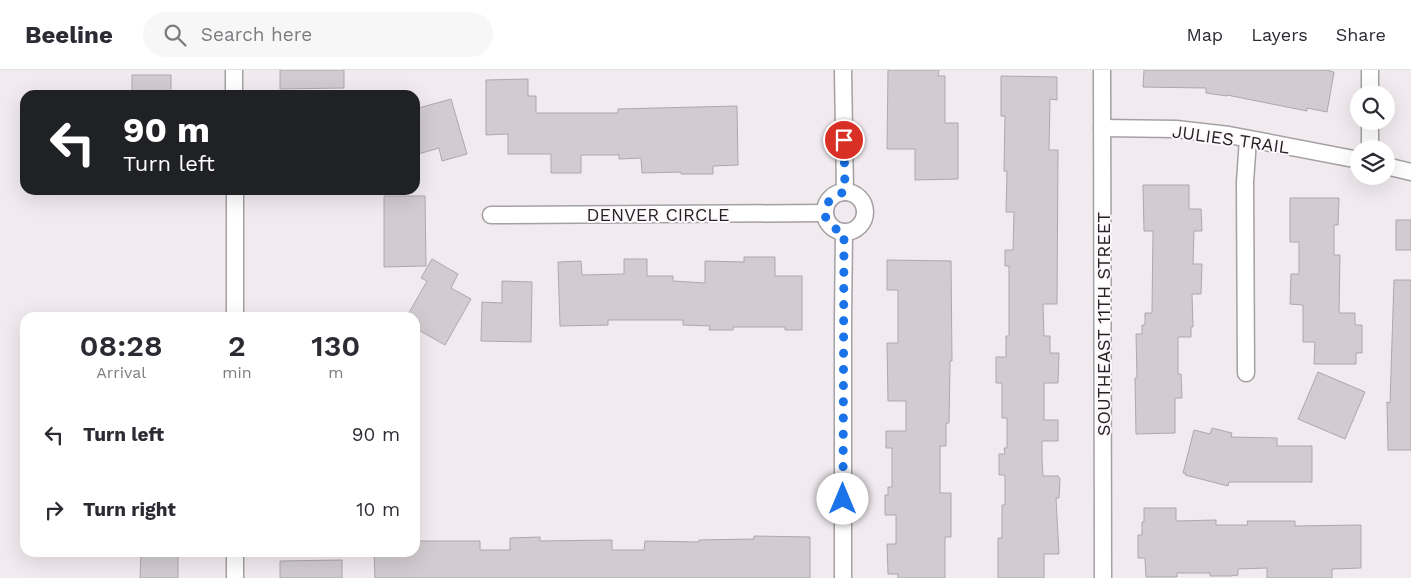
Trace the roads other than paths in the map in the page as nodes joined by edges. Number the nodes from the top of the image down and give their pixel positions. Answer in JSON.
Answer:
{"nodes":[{"id":1,"x":234,"y":70,"type":"edge"},
{"id":2,"x":843,"y":70,"type":"edge"},
{"id":3,"x":1102,"y":70,"type":"edge"},
{"id":4,"x":1370,"y":70,"type":"edge"},
{"id":5,"x":1370,"y":85,"type":"edge"},
{"id":6,"x":234,"y":90,"type":"edge"},
{"id":7,"x":1102,"y":128,"type":"junction"},
{"id":8,"x":1248,"y":139,"type":"junction"},
{"id":9,"x":1350,"y":158,"type":"edge"},
{"id":10,"x":1395,"y":168,"type":"edge"},
{"id":11,"x":1411,"y":172,"type":"edge"},
{"id":12,"x":845,"y":192,"type":"junction"},
{"id":13,"x":235,"y":195,"type":"edge"},
{"id":14,"x":825,"y":213,"type":"junction"},
{"id":15,"x":491,"y":215,"type":"dead end"},
{"id":16,"x":844,"y":232,"type":"junction"},
{"id":17,"x":235,"y":312,"type":"edge"},
{"id":18,"x":1246,"y":373,"type":"dead end"},
{"id":19,"x":235,"y":557,"type":"edge"},
{"id":20,"x":235,"y":578,"type":"edge"},
{"id":21,"x":843,"y":578,"type":"edge"},
{"id":22,"x":1103,"y":578,"type":"edge"}],
"edges":[{"from":1,"to":6,"type":"street"},
{"from":2,"to":12,"type":"street"},
{"from":3,"to":7,"type":"street","name":"SOUTHEAST 11TH STREET"},
{"from":4,"to":5,"type":"street"},
{"from":7,"to":8,"type":"street","name":"JULIES TRAIL"},
{"from":7,"to":22,"type":"street","name":"SOUTHEAST 11TH STREET"},
{"from":8,"to":9,"type":"street","name":"JULIES TRAIL"},
{"from":8,"to":18,"type":"street"},
{"from":10,"to":11,"type":"street"},
{"from":12,"to":14,"type":"street"},
{"from":12,"to":16,"type":"street"},
{"from":13,"to":17,"type":"street"},
{"from":14,"to":15,"type":"street","name":"DENVER CIRCLE"},
{"from":14,"to":16,"type":"street"},
{"from":16,"to":21,"type":"street"},
{"from":19,"to":20,"type":"street"}]}
